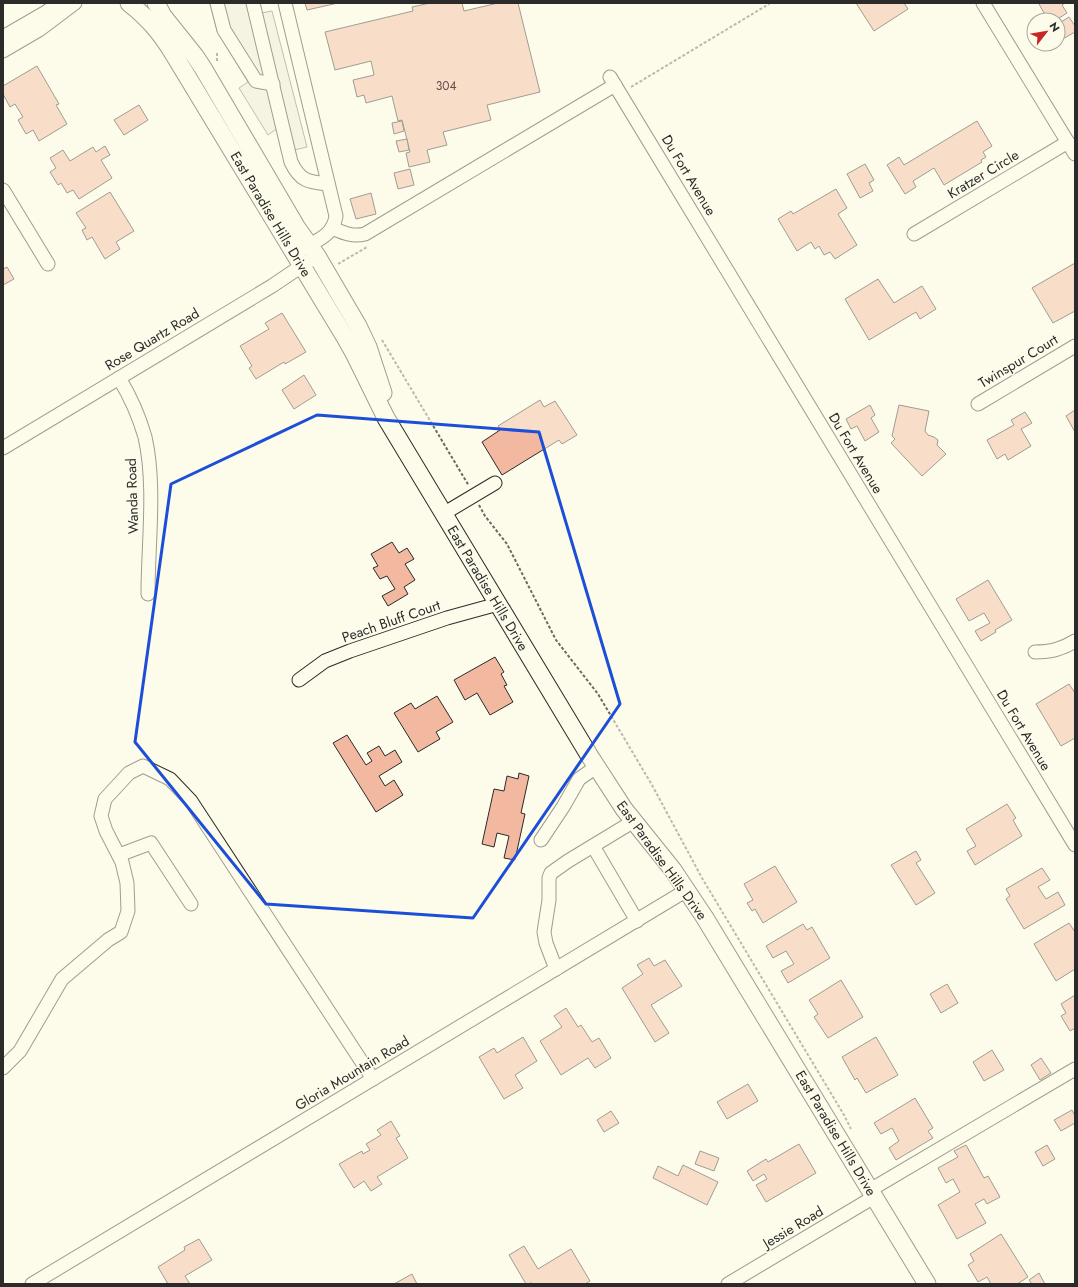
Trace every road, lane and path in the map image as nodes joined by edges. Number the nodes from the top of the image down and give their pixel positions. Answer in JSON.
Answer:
{"nodes":[{"id":1,"x":59,"y":3,"type":"edge"},
{"id":2,"x":76,"y":3,"type":"edge"},
{"id":3,"x":129,"y":3,"type":"edge"},
{"id":4,"x":156,"y":3,"type":"edge"},
{"id":5,"x":217,"y":3,"type":"edge"},
{"id":6,"x":253,"y":3,"type":"edge"},
{"id":7,"x":285,"y":3,"type":"edge"},
{"id":8,"x":983,"y":3,"type":"edge"},
{"id":9,"x":3,"y":37,"type":"edge"},
{"id":10,"x":3,"y":51,"type":"edge"},
{"id":11,"x":273,"y":84,"type":"junction"},
{"id":12,"x":1068,"y":142,"type":"junction"},
{"id":13,"x":1075,"y":154,"type":"edge"},
{"id":14,"x":328,"y":184,"type":"junction"},
{"id":15,"x":3,"y":190,"type":"edge"},
{"id":16,"x":332,"y":228,"type":"junction"},
{"id":17,"x":914,"y":234,"type":"dead end"},
{"id":18,"x":313,"y":251,"type":"junction"},
{"id":19,"x":298,"y":260,"type":"junction"},
{"id":20,"x":48,"y":264,"type":"dead end"},
{"id":21,"x":379,"y":336,"type":"dead end"},
{"id":22,"x":1075,"y":346,"type":"edge"},
{"id":23,"x":119,"y":378,"type":"junction"},
{"id":24,"x":978,"y":404,"type":"dead end"},
{"id":25,"x":397,"y":437,"type":"junction"},
{"id":26,"x":3,"y":448,"type":"edge"},
{"id":27,"x":495,"y":483,"type":"dead end"},
{"id":28,"x":474,"y":496,"type":"junction"},
{"id":29,"x":443,"y":514,"type":"junction"},
{"id":30,"x":148,"y":594,"type":"dead end"},
{"id":31,"x":498,"y":604,"type":"junction"},
{"id":32,"x":1075,"y":641,"type":"edge"},
{"id":33,"x":1035,"y":652,"type":"dead end"},
{"id":34,"x":299,"y":680,"type":"dead end"},
{"id":35,"x":596,"y":767,"type":"junction"},
{"id":36,"x":634,"y":821,"type":"junction"},
{"id":37,"x":541,"y":840,"type":"dead end"},
{"id":38,"x":1075,"y":845,"type":"edge"},
{"id":39,"x":593,"y":846,"type":"junction"},
{"id":40,"x":119,"y":856,"type":"junction"},
{"id":41,"x":688,"y":890,"type":"junction"},
{"id":42,"x":191,"y":904,"type":"dead end"},
{"id":43,"x":637,"y":921,"type":"junction"},
{"id":44,"x":556,"y":969,"type":"junction"},
{"id":45,"x":3,"y":1068,"type":"edge"},
{"id":46,"x":1075,"y":1069,"type":"edge"},
{"id":47,"x":373,"y":1079,"type":"junction"},
{"id":48,"x":854,"y":1134,"type":"dead end"},
{"id":49,"x":872,"y":1194,"type":"junction"},
{"id":50,"x":32,"y":1284,"type":"edge"},
{"id":51,"x":728,"y":1284,"type":"edge"},
{"id":52,"x":927,"y":1284,"type":"edge"}],
"edges":[{"from":1,"to":9,"type":"street"},
{"from":2,"to":10,"type":"street"},
{"from":3,"to":19,"type":"main road","name":"East Paradise Hills Drive"},
{"from":4,"to":18,"type":"main road","name":"East Paradise Hills Drive"},
{"from":5,"to":11,"type":"street"},
{"from":6,"to":11,"type":"street"},
{"from":7,"to":14,"type":"street"},
{"from":8,"to":12,"type":"street"},
{"from":11,"to":14,"type":"street"},
{"from":12,"to":13,"type":"street"},
{"from":12,"to":17,"type":"street","name":"Kratzer Circle"},
{"from":14,"to":16,"type":"street"},
{"from":15,"to":20,"type":"street"},
{"from":16,"to":18,"type":"street","name":"Rose Quartz Road"},
{"from":16,"to":38,"type":"street","name":"Du Fort Avenue"},
{"from":18,"to":19,"type":"street","name":"Rose Quartz Road"},
{"from":18,"to":25,"type":"main road","name":"East Paradise Hills Drive"},
{"from":19,"to":23,"type":"street","name":"Rose Quartz Road"},
{"from":19,"to":25,"type":"main road","name":"East Paradise Hills Drive"},
{"from":21,"to":28,"type":"path"},
{"from":22,"to":24,"type":"street","name":"Twinspur Court"},
{"from":23,"to":26,"type":"street","name":"Rose Quartz Road"},
{"from":23,"to":30,"type":"street","name":"Wanda Road"},
{"from":25,"to":29,"type":"main road","name":"East Paradise Hills Drive"},
{"from":27,"to":28,"type":"street"},
{"from":28,"to":29,"type":"street"},
{"from":28,"to":48,"type":"path"},
{"from":29,"to":31,"type":"main road","name":"East Paradise Hills Drive"},
{"from":31,"to":34,"type":"street","name":"Peach Bluff Court"},
{"from":31,"to":35,"type":"main road","name":"East Paradise Hills Drive"},
{"from":32,"to":33,"type":"street"},
{"from":35,"to":36,"type":"main road","name":"East Paradise Hills Drive"},
{"from":35,"to":37,"type":"street"},
{"from":36,"to":39,"type":"street"},
{"from":36,"to":41,"type":"main road","name":"East Paradise Hills Drive"},
{"from":39,"to":43,"type":"street"},
{"from":39,"to":44,"type":"street"},
{"from":40,"to":42,"type":"street"},
{"from":40,"to":45,"type":"street"},
{"from":40,"to":47,"type":"street"},
{"from":41,"to":43,"type":"street","name":"Gloria Mountain Road"},
{"from":41,"to":49,"type":"main road","name":"East Paradise Hills Drive"},
{"from":43,"to":44,"type":"street","name":"Gloria Mountain Road"},
{"from":44,"to":47,"type":"street","name":"Gloria Mountain Road"},
{"from":46,"to":49,"type":"street","name":"Jessie Road"},
{"from":47,"to":50,"type":"street","name":"Gloria Mountain Road"},
{"from":49,"to":51,"type":"street","name":"Jessie Road"},
{"from":49,"to":52,"type":"main road","name":"East Paradise Hills Drive"}]}
